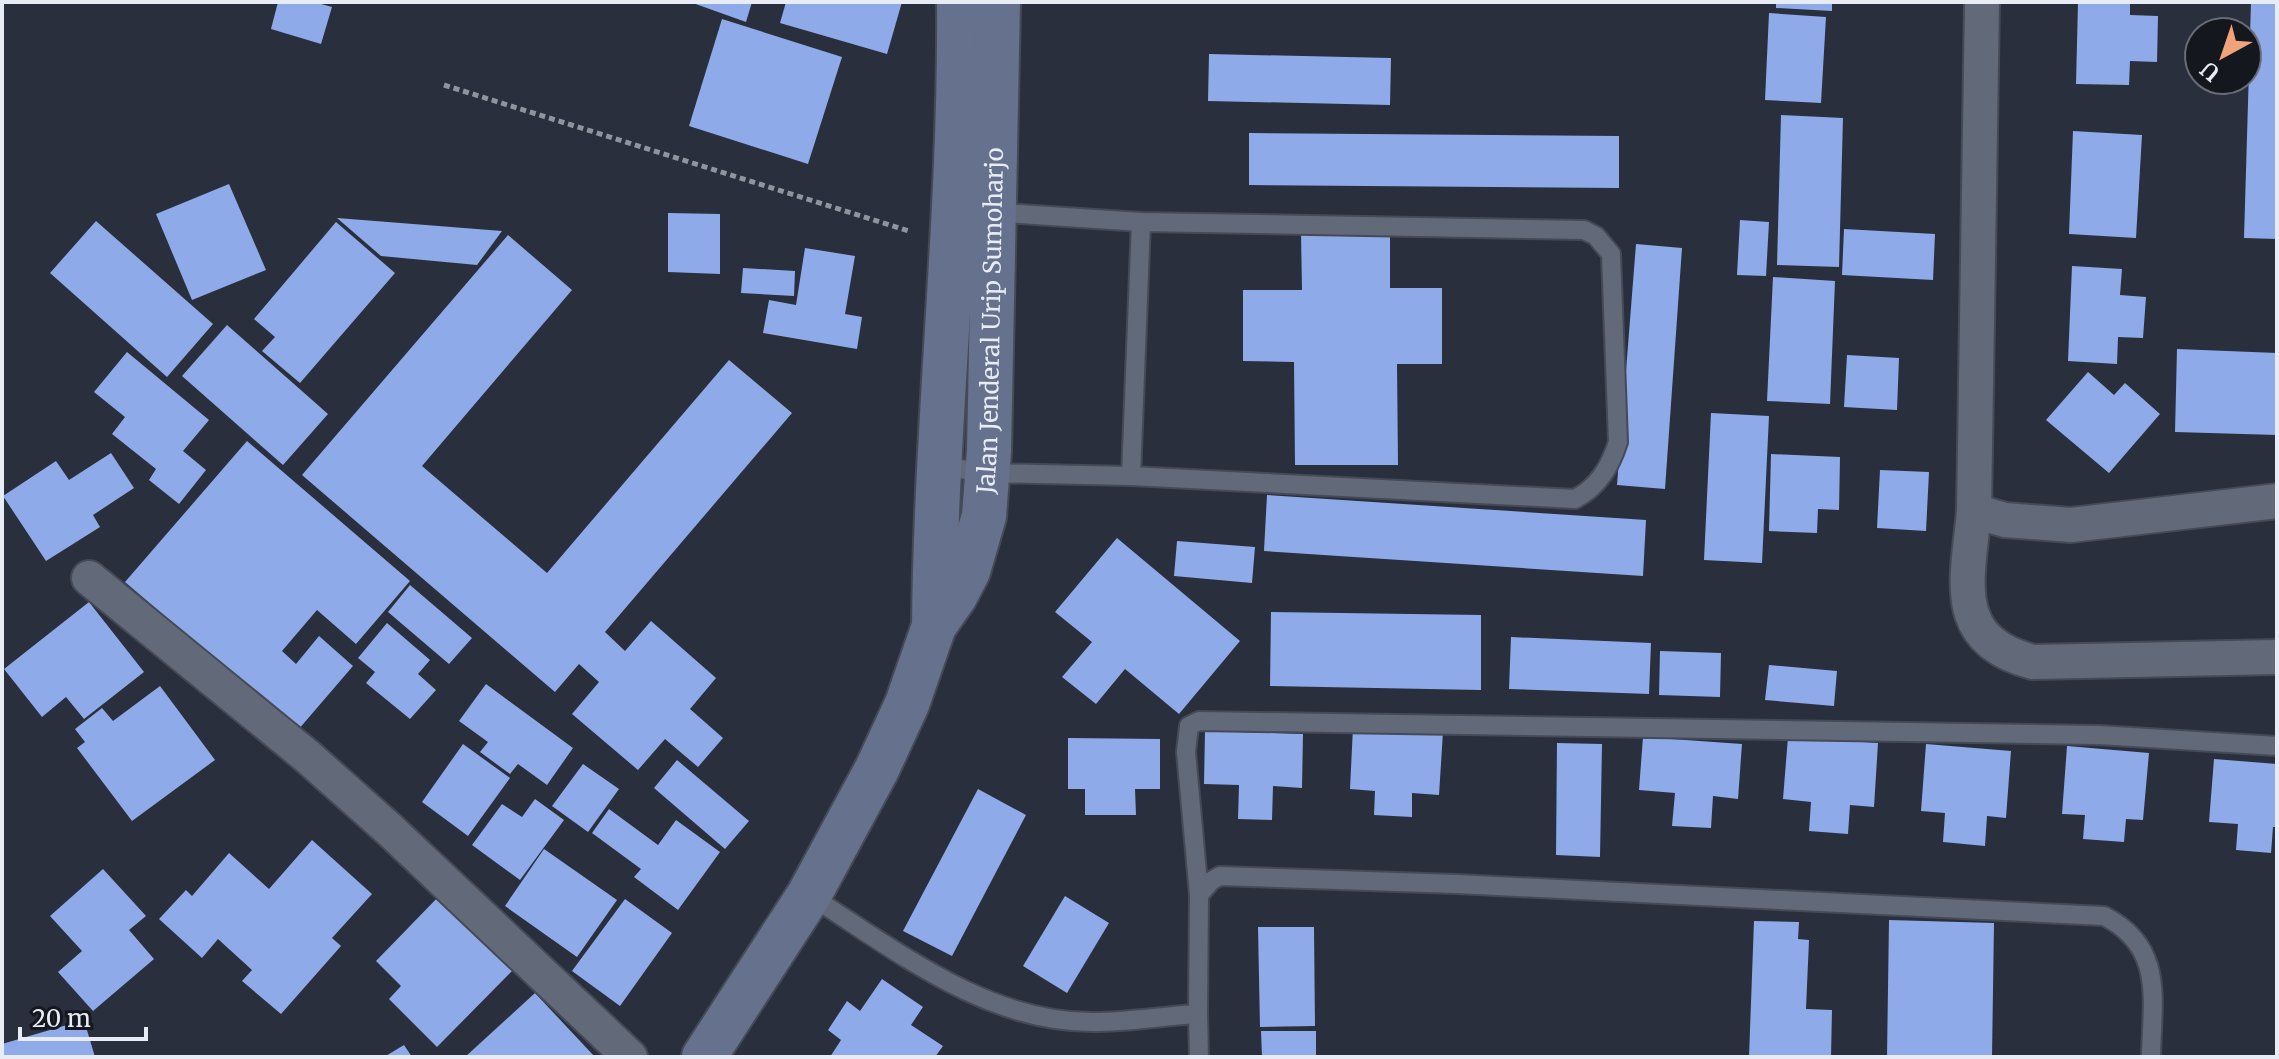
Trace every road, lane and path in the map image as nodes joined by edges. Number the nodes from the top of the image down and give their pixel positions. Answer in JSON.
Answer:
{"nodes":[{"id":1,"x":959,"y":2,"type":"edge"},
{"id":2,"x":998,"y":2,"type":"edge"},
{"id":3,"x":1982,"y":2,"type":"edge"},
{"id":4,"x":444,"y":85,"type":"dead end"},
{"id":5,"x":967,"y":221,"type":"junction"},
{"id":6,"x":1141,"y":222,"type":"junction"},
{"id":7,"x":940,"y":466,"type":"junction"},
{"id":8,"x":987,"y":473,"type":"junction"},
{"id":9,"x":1131,"y":476,"type":"junction"},
{"id":10,"x":2277,"y":501,"type":"edge"},
{"id":11,"x":1974,"y":511,"type":"junction"},
{"id":12,"x":89,"y":578,"type":"dead end"},
{"id":13,"x":934,"y":626,"type":"junction"},
{"id":14,"x":2277,"y":657,"type":"edge"},
{"id":15,"x":2277,"y":746,"type":"edge"},
{"id":16,"x":809,"y":895,"type":"junction"},
{"id":17,"x":1199,"y":895,"type":"junction"},
{"id":18,"x":1198,"y":1014,"type":"junction"},
{"id":19,"x":630,"y":1057,"type":"edge"},
{"id":20,"x":704,"y":1057,"type":"edge"},
{"id":21,"x":1199,"y":1057,"type":"edge"},
{"id":22,"x":2151,"y":1057,"type":"edge"}],
"edges":[{"from":1,"to":5,"type":"street","name":"Jalan Jenderal Urip Sumoharjo"},
{"from":2,"to":5,"type":"street","name":"Jalan Jenderal Urip Sumoharjo"},
{"from":3,"to":11,"type":"street"},
{"from":4,"to":5,"type":"path"},
{"from":5,"to":6,"type":"lane"},
{"from":5,"to":7,"type":"street","name":"Jalan Jenderal Urip Sumoharjo"},
{"from":5,"to":8,"type":"street","name":"Jalan Jenderal Urip Sumoharjo"},
{"from":6,"to":9,"type":"lane"},
{"from":6,"to":9,"type":"lane"},
{"from":7,"to":8,"type":"lane"},
{"from":7,"to":13,"type":"street","name":"Jalan Jenderal Urip Sumoharjo"},
{"from":8,"to":9,"type":"lane"},
{"from":8,"to":13,"type":"street","name":"Jalan Jenderal Urip Sumoharjo"},
{"from":10,"to":11,"type":"street"},
{"from":11,"to":14,"type":"street"},
{"from":12,"to":19,"type":"street"},
{"from":13,"to":16,"type":"street","name":"Jalan Jenderal Urip Sumoharjo"},
{"from":15,"to":17,"type":"lane"},
{"from":16,"to":18,"type":"lane"},
{"from":16,"to":20,"type":"street","name":"Jalan Jenderal Urip Sumoharjo"},
{"from":17,"to":18,"type":"lane"},
{"from":17,"to":22,"type":"lane"},
{"from":18,"to":21,"type":"lane"}]}
